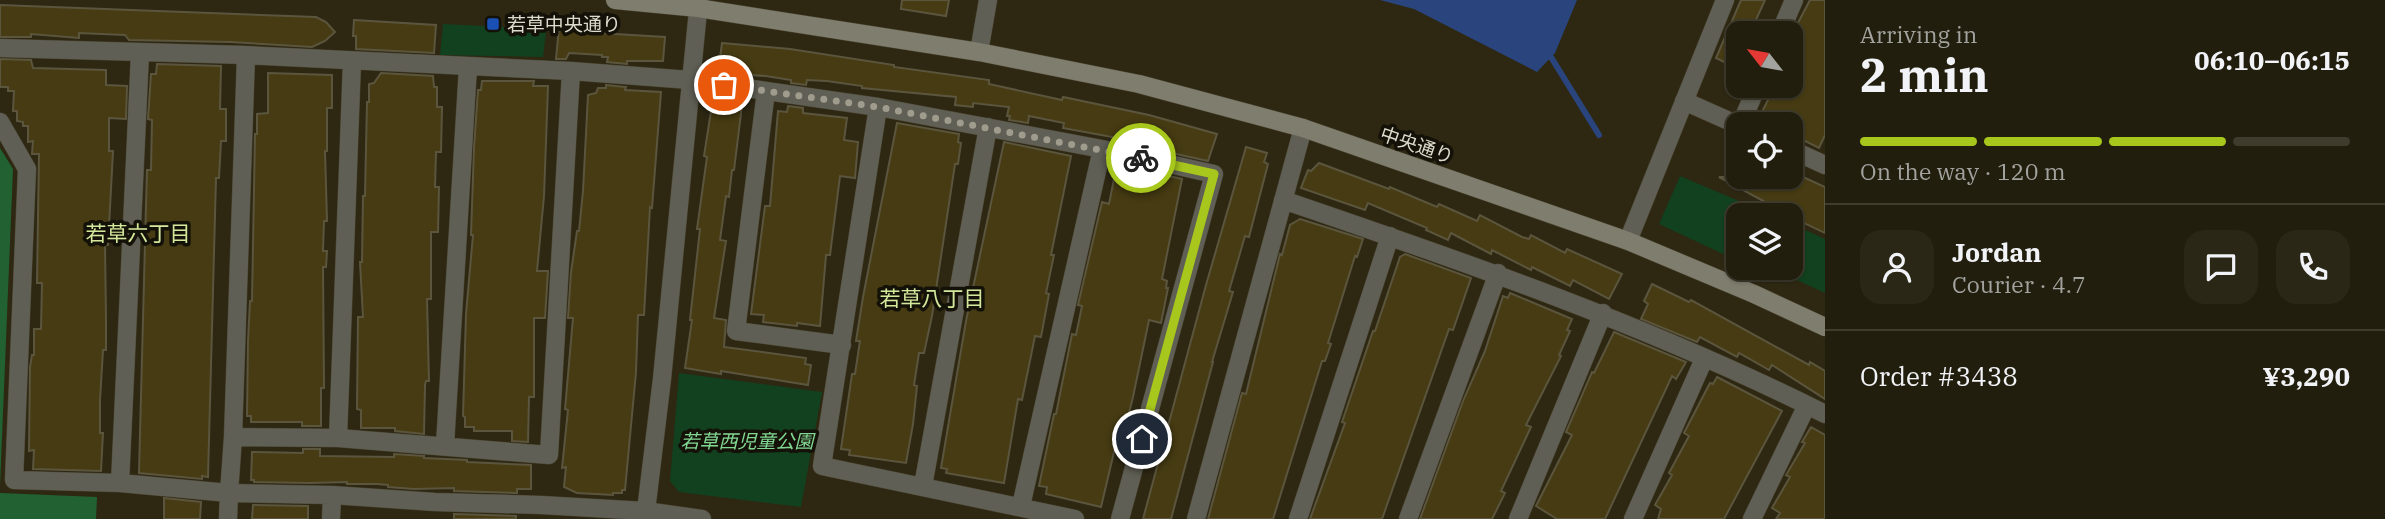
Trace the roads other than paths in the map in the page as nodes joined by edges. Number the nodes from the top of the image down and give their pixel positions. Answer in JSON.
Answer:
{"nodes":[{"id":1,"x":615,"y":0,"type":"edge"},
{"id":2,"x":988,"y":0,"type":"edge"},
{"id":3,"x":1725,"y":0,"type":"edge"},
{"id":4,"x":1794,"y":0,"type":"edge"},
{"id":5,"x":698,"y":4,"type":"edge"},
{"id":6,"x":1785,"y":21,"type":"edge"},
{"id":7,"x":0,"y":48,"type":"edge"},
{"id":8,"x":979,"y":52,"type":"junction"},
{"id":9,"x":140,"y":53,"type":"junction"},
{"id":10,"x":246,"y":55,"type":"junction"},
{"id":11,"x":352,"y":61,"type":"junction"},
{"id":12,"x":468,"y":67,"type":"junction"},
{"id":13,"x":571,"y":71,"type":"junction"},
{"id":14,"x":690,"y":80,"type":"junction"},
{"id":15,"x":766,"y":91,"type":"junction"},
{"id":16,"x":1684,"y":101,"type":"junction"},
{"id":17,"x":878,"y":107,"type":"junction"},
{"id":18,"x":1726,"y":119,"type":"edge"},
{"id":19,"x":0,"y":122,"type":"edge"},
{"id":20,"x":988,"y":127,"type":"junction"},
{"id":21,"x":1303,"y":128,"type":"junction"},
{"id":22,"x":1102,"y":149,"type":"junction"},
{"id":23,"x":1803,"y":155,"type":"edge"},
{"id":24,"x":1825,"y":165,"type":"edge"},
{"id":25,"x":1283,"y":200,"type":"junction"},
{"id":26,"x":1390,"y":236,"type":"junction"},
{"id":27,"x":1628,"y":241,"type":"junction"},
{"id":28,"x":1498,"y":273,"type":"junction"},
{"id":29,"x":1603,"y":313,"type":"junction"},
{"id":30,"x":1825,"y":327,"type":"edge"},
{"id":31,"x":842,"y":345,"type":"junction"},
{"id":32,"x":1704,"y":359,"type":"junction"},
{"id":33,"x":1807,"y":405,"type":"junction"},
{"id":34,"x":1825,"y":414,"type":"edge"},
{"id":35,"x":233,"y":436,"type":"junction"},
{"id":36,"x":338,"y":438,"type":"junction"},
{"id":37,"x":445,"y":446,"type":"junction"},
{"id":38,"x":120,"y":483,"type":"junction"},
{"id":39,"x":923,"y":486,"type":"junction"},
{"id":40,"x":229,"y":493,"type":"junction"},
{"id":41,"x":332,"y":495,"type":"junction"},
{"id":42,"x":1021,"y":506,"type":"junction"},
{"id":43,"x":434,"y":510,"type":"edge"},
{"id":44,"x":540,"y":512,"type":"edge"},
{"id":45,"x":645,"y":515,"type":"edge"},
{"id":46,"x":228,"y":519,"type":"edge"},
{"id":47,"x":331,"y":519,"type":"edge"},
{"id":48,"x":702,"y":519,"type":"edge"},
{"id":49,"x":1075,"y":519,"type":"edge"},
{"id":50,"x":1120,"y":519,"type":"edge"},
{"id":51,"x":1196,"y":519,"type":"edge"},
{"id":52,"x":1298,"y":519,"type":"edge"},
{"id":53,"x":1408,"y":519,"type":"edge"},
{"id":54,"x":1518,"y":519,"type":"edge"},
{"id":55,"x":1633,"y":519,"type":"edge"},
{"id":56,"x":1752,"y":519,"type":"edge"}],
"edges":[{"from":1,"to":5,"type":"street","name":"中央通り"},
{"from":2,"to":8,"type":"street"},
{"from":3,"to":16,"type":"street"},
{"from":4,"to":6,"type":"street"},
{"from":5,"to":8,"type":"street","name":"中央通り"},
{"from":5,"to":14,"type":"street"},
{"from":7,"to":9,"type":"street"},
{"from":8,"to":21,"type":"street","name":"中央通り"},
{"from":9,"to":10,"type":"street"},
{"from":9,"to":38,"type":"street"},
{"from":10,"to":11,"type":"street"},
{"from":10,"to":35,"type":"street"},
{"from":11,"to":12,"type":"street"},
{"from":11,"to":36,"type":"street"},
{"from":12,"to":13,"type":"street"},
{"from":12,"to":37,"type":"street"},
{"from":13,"to":14,"type":"street"},
{"from":13,"to":37,"type":"street"},
{"from":14,"to":15,"type":"street"},
{"from":14,"to":45,"type":"street"},
{"from":15,"to":17,"type":"street"},
{"from":15,"to":31,"type":"street"},
{"from":16,"to":18,"type":"street"},
{"from":16,"to":27,"type":"street"},
{"from":17,"to":20,"type":"street"},
{"from":17,"to":31,"type":"street"},
{"from":19,"to":38,"type":"street"},
{"from":20,"to":22,"type":"street"},
{"from":20,"to":39,"type":"street"},
{"from":21,"to":25,"type":"street"},
{"from":21,"to":27,"type":"street","name":"中央通り"},
{"from":22,"to":42,"type":"street"},
{"from":22,"to":50,"type":"street"},
{"from":23,"to":24,"type":"street"},
{"from":25,"to":26,"type":"street"},
{"from":25,"to":51,"type":"street"},
{"from":26,"to":28,"type":"street"},
{"from":26,"to":52,"type":"street"},
{"from":27,"to":30,"type":"street","name":"中央通り"},
{"from":28,"to":29,"type":"street"},
{"from":28,"to":53,"type":"street"},
{"from":29,"to":32,"type":"street"},
{"from":29,"to":54,"type":"street"},
{"from":31,"to":39,"type":"street"},
{"from":32,"to":33,"type":"street"},
{"from":32,"to":55,"type":"street"},
{"from":33,"to":34,"type":"street"},
{"from":33,"to":56,"type":"street"},
{"from":35,"to":36,"type":"street"},
{"from":35,"to":40,"type":"street"},
{"from":36,"to":37,"type":"street"},
{"from":38,"to":40,"type":"street"},
{"from":39,"to":42,"type":"street"},
{"from":40,"to":41,"type":"street"},
{"from":40,"to":46,"type":"street"},
{"from":41,"to":43,"type":"street"},
{"from":41,"to":47,"type":"street"},
{"from":42,"to":49,"type":"street"},
{"from":43,"to":44,"type":"street"},
{"from":44,"to":45,"type":"street"},
{"from":45,"to":48,"type":"street"}]}
